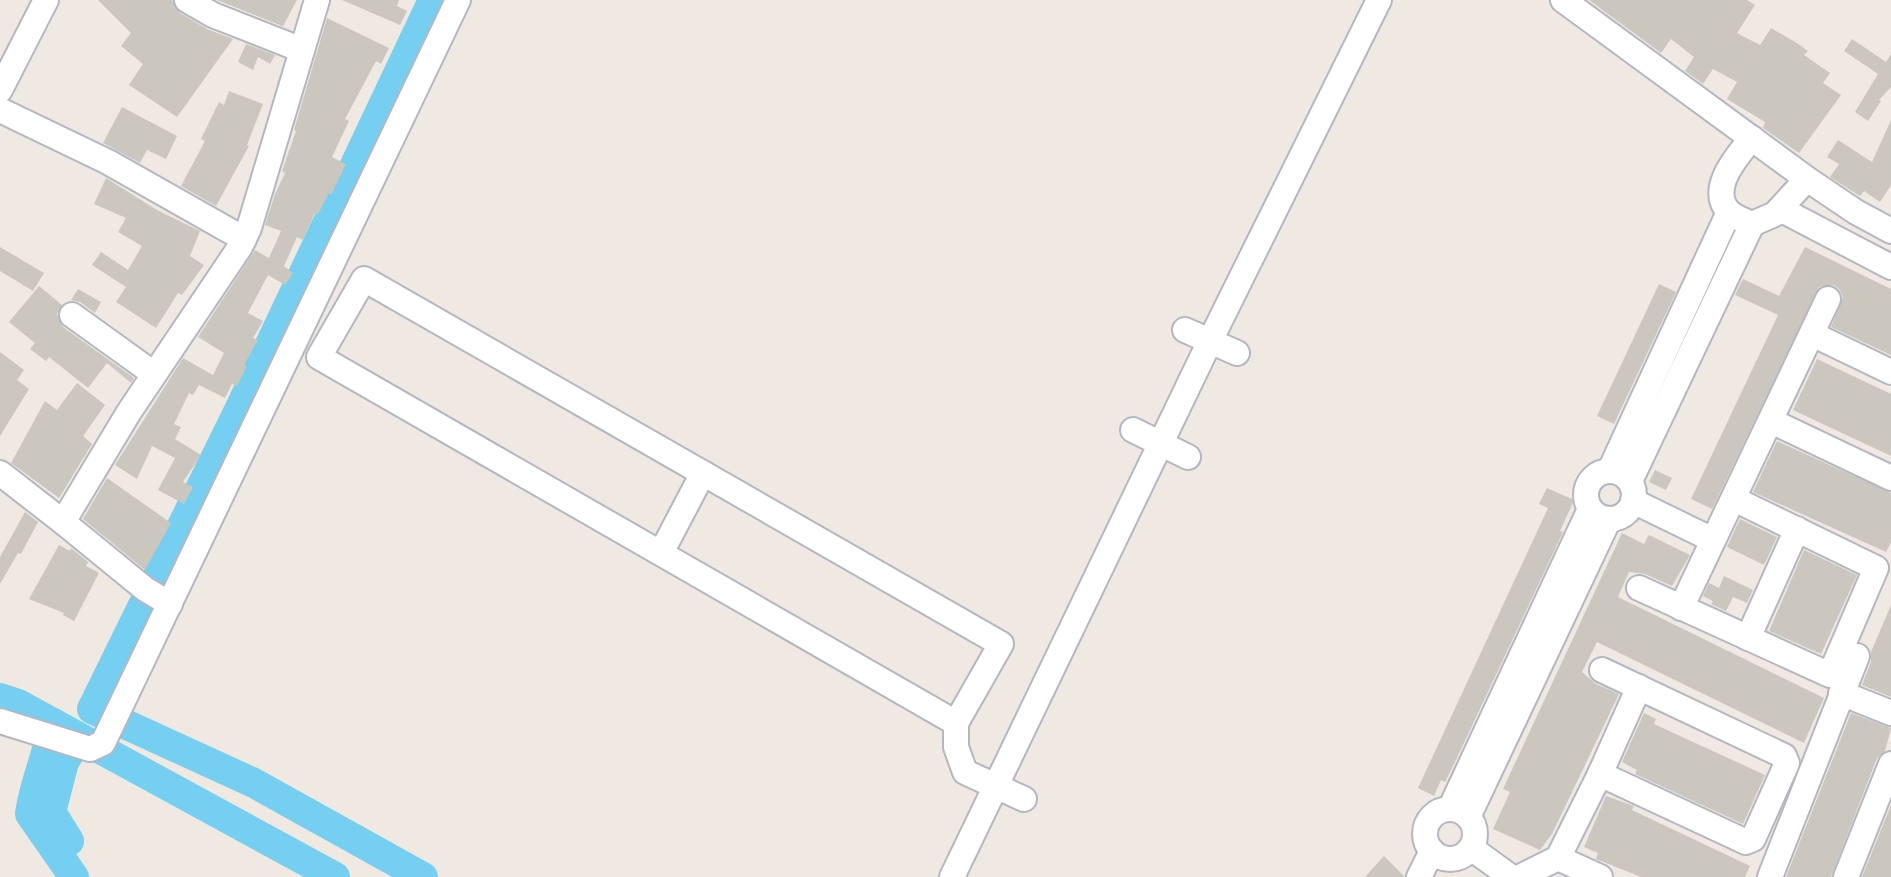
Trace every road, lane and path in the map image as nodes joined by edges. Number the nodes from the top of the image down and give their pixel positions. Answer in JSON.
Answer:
{"nodes":[{"id":1,"x":46,"y":0,"type":"edge"},
{"id":2,"x":187,"y":0,"type":"edge"},
{"id":3,"x":317,"y":0,"type":"edge"},
{"id":4,"x":458,"y":0,"type":"edge"},
{"id":5,"x":1379,"y":0,"type":"edge"},
{"id":6,"x":1563,"y":0,"type":"edge"},
{"id":7,"x":302,"y":50,"type":"junction"},
{"id":8,"x":0,"y":90,"type":"edge"},
{"id":9,"x":0,"y":110,"type":"edge"},
{"id":10,"x":1752,"y":138,"type":"junction"},
{"id":11,"x":1807,"y":179,"type":"junction"},
{"id":12,"x":1780,"y":209,"type":"junction"},
{"id":13,"x":1729,"y":212,"type":"junction"},
{"id":14,"x":1752,"y":224,"type":"junction"},
{"id":15,"x":1891,"y":231,"type":"edge"},
{"id":16,"x":244,"y":239,"type":"junction"},
{"id":17,"x":1710,"y":251,"type":"junction"},
{"id":18,"x":1733,"y":261,"type":"junction"},
{"id":19,"x":1891,"y":267,"type":"edge"},
{"id":20,"x":1828,"y":299,"type":"dead end"},
{"id":21,"x":72,"y":315,"type":"dead end"},
{"id":22,"x":1185,"y":330,"type":"dead end"},
{"id":23,"x":1812,"y":334,"type":"junction"},
{"id":24,"x":1210,"y":341,"type":"junction"},
{"id":25,"x":1237,"y":353,"type":"dead end"},
{"id":26,"x":1891,"y":372,"type":"edge"},
{"id":27,"x":154,"y":374,"type":"junction"},
{"id":28,"x":1771,"y":421,"type":"junction"},
{"id":29,"x":1133,"y":430,"type":"dead end"},
{"id":30,"x":1161,"y":443,"type":"junction"},
{"id":31,"x":1188,"y":457,"type":"dead end"},
{"id":32,"x":0,"y":473,"type":"edge"},
{"id":33,"x":703,"y":473,"type":"junction"},
{"id":34,"x":1891,"y":478,"type":"edge"},
{"id":35,"x":1625,"y":484,"type":"junction"},
{"id":36,"x":1734,"y":499,"type":"junction"},
{"id":37,"x":1599,"y":514,"type":"junction"},
{"id":38,"x":63,"y":522,"type":"junction"},
{"id":39,"x":1797,"y":529,"type":"junction"},
{"id":40,"x":1713,"y":540,"type":"junction"},
{"id":41,"x":661,"y":553,"type":"junction"},
{"id":42,"x":1891,"y":577,"type":"edge"},
{"id":43,"x":1639,"y":588,"type":"dead end"},
{"id":44,"x":159,"y":598,"type":"junction"},
{"id":45,"x":1681,"y":608,"type":"junction"},
{"id":46,"x":1748,"y":638,"type":"junction"},
{"id":47,"x":1602,"y":670,"type":"dead end"},
{"id":48,"x":1639,"y":687,"type":"junction"},
{"id":49,"x":1841,"y":693,"type":"junction"},
{"id":50,"x":1891,"y":713,"type":"edge"},
{"id":51,"x":0,"y":721,"type":"edge"},
{"id":52,"x":956,"y":723,"type":"junction"},
{"id":53,"x":1891,"y":764,"type":"edge"},
{"id":54,"x":1600,"y":774,"type":"junction"},
{"id":55,"x":996,"y":786,"type":"junction"},
{"id":56,"x":1024,"y":799,"type":"dead end"},
{"id":57,"x":1459,"y":813,"type":"junction"},
{"id":58,"x":1558,"y":858,"type":"junction"},
{"id":59,"x":1448,"y":859,"type":"edge"},
{"id":60,"x":952,"y":877,"type":"edge"},
{"id":61,"x":1419,"y":877,"type":"edge"},
{"id":62,"x":1511,"y":877,"type":"edge"},
{"id":63,"x":1520,"y":877,"type":"edge"},
{"id":64,"x":1600,"y":877,"type":"edge"},
{"id":65,"x":1770,"y":877,"type":"edge"},
{"id":66,"x":1846,"y":877,"type":"edge"}],
"edges":[{"from":1,"to":8,"type":"street"},
{"from":2,"to":7,"type":"street"},
{"from":3,"to":7,"type":"street"},
{"from":4,"to":44,"type":"street"},
{"from":5,"to":24,"type":"street"},
{"from":6,"to":10,"type":"street"},
{"from":7,"to":16,"type":"street"},
{"from":9,"to":16,"type":"street"},
{"from":10,"to":11,"type":"street"},
{"from":10,"to":13,"type":"street"},
{"from":11,"to":12,"type":"street"},
{"from":11,"to":15,"type":"street"},
{"from":12,"to":14,"type":"street"},
{"from":12,"to":19,"type":"street"},
{"from":13,"to":14,"type":"street"},
{"from":13,"to":17,"type":"street"},
{"from":14,"to":18,"type":"street"},
{"from":16,"to":27,"type":"street"},
{"from":17,"to":18,"type":"street"},
{"from":17,"to":35,"type":"street"},
{"from":18,"to":35,"type":"street"},
{"from":20,"to":23,"type":"street"},
{"from":21,"to":27,"type":"street"},
{"from":22,"to":24,"type":"street"},
{"from":23,"to":26,"type":"street"},
{"from":23,"to":28,"type":"street"},
{"from":24,"to":25,"type":"street"},
{"from":24,"to":30,"type":"street"},
{"from":27,"to":38,"type":"street"},
{"from":28,"to":34,"type":"street"},
{"from":28,"to":36,"type":"street"},
{"from":29,"to":30,"type":"street"},
{"from":30,"to":31,"type":"street"},
{"from":30,"to":55,"type":"street"},
{"from":32,"to":38,"type":"street"},
{"from":33,"to":41,"type":"street"},
{"from":33,"to":41,"type":"street"},
{"from":33,"to":52,"type":"street"},
{"from":35,"to":37,"type":"street"},
{"from":35,"to":37,"type":"street"},
{"from":35,"to":40,"type":"street"},
{"from":36,"to":39,"type":"street"},
{"from":36,"to":40,"type":"street"},
{"from":37,"to":57,"type":"street"},
{"from":38,"to":44,"type":"street"},
{"from":39,"to":46,"type":"street"},
{"from":39,"to":46,"type":"street"},
{"from":40,"to":45,"type":"street"},
{"from":41,"to":52,"type":"street"},
{"from":42,"to":49,"type":"street"},
{"from":43,"to":45,"type":"street"},
{"from":44,"to":51,"type":"street"},
{"from":45,"to":46,"type":"street"},
{"from":47,"to":48,"type":"street"},
{"from":48,"to":54,"type":"street"},
{"from":48,"to":54,"type":"street"},
{"from":49,"to":50,"type":"street"},
{"from":49,"to":65,"type":"street"},
{"from":52,"to":55,"type":"street"},
{"from":53,"to":66,"type":"street"},
{"from":54,"to":58,"type":"street"},
{"from":55,"to":56,"type":"street"},
{"from":55,"to":60,"type":"street"},
{"from":57,"to":59,"type":"street"},
{"from":57,"to":59,"type":"street"},
{"from":58,"to":63,"type":"street"},
{"from":58,"to":64,"type":"street"},
{"from":59,"to":61,"type":"street"},
{"from":59,"to":62,"type":"street"}]}
